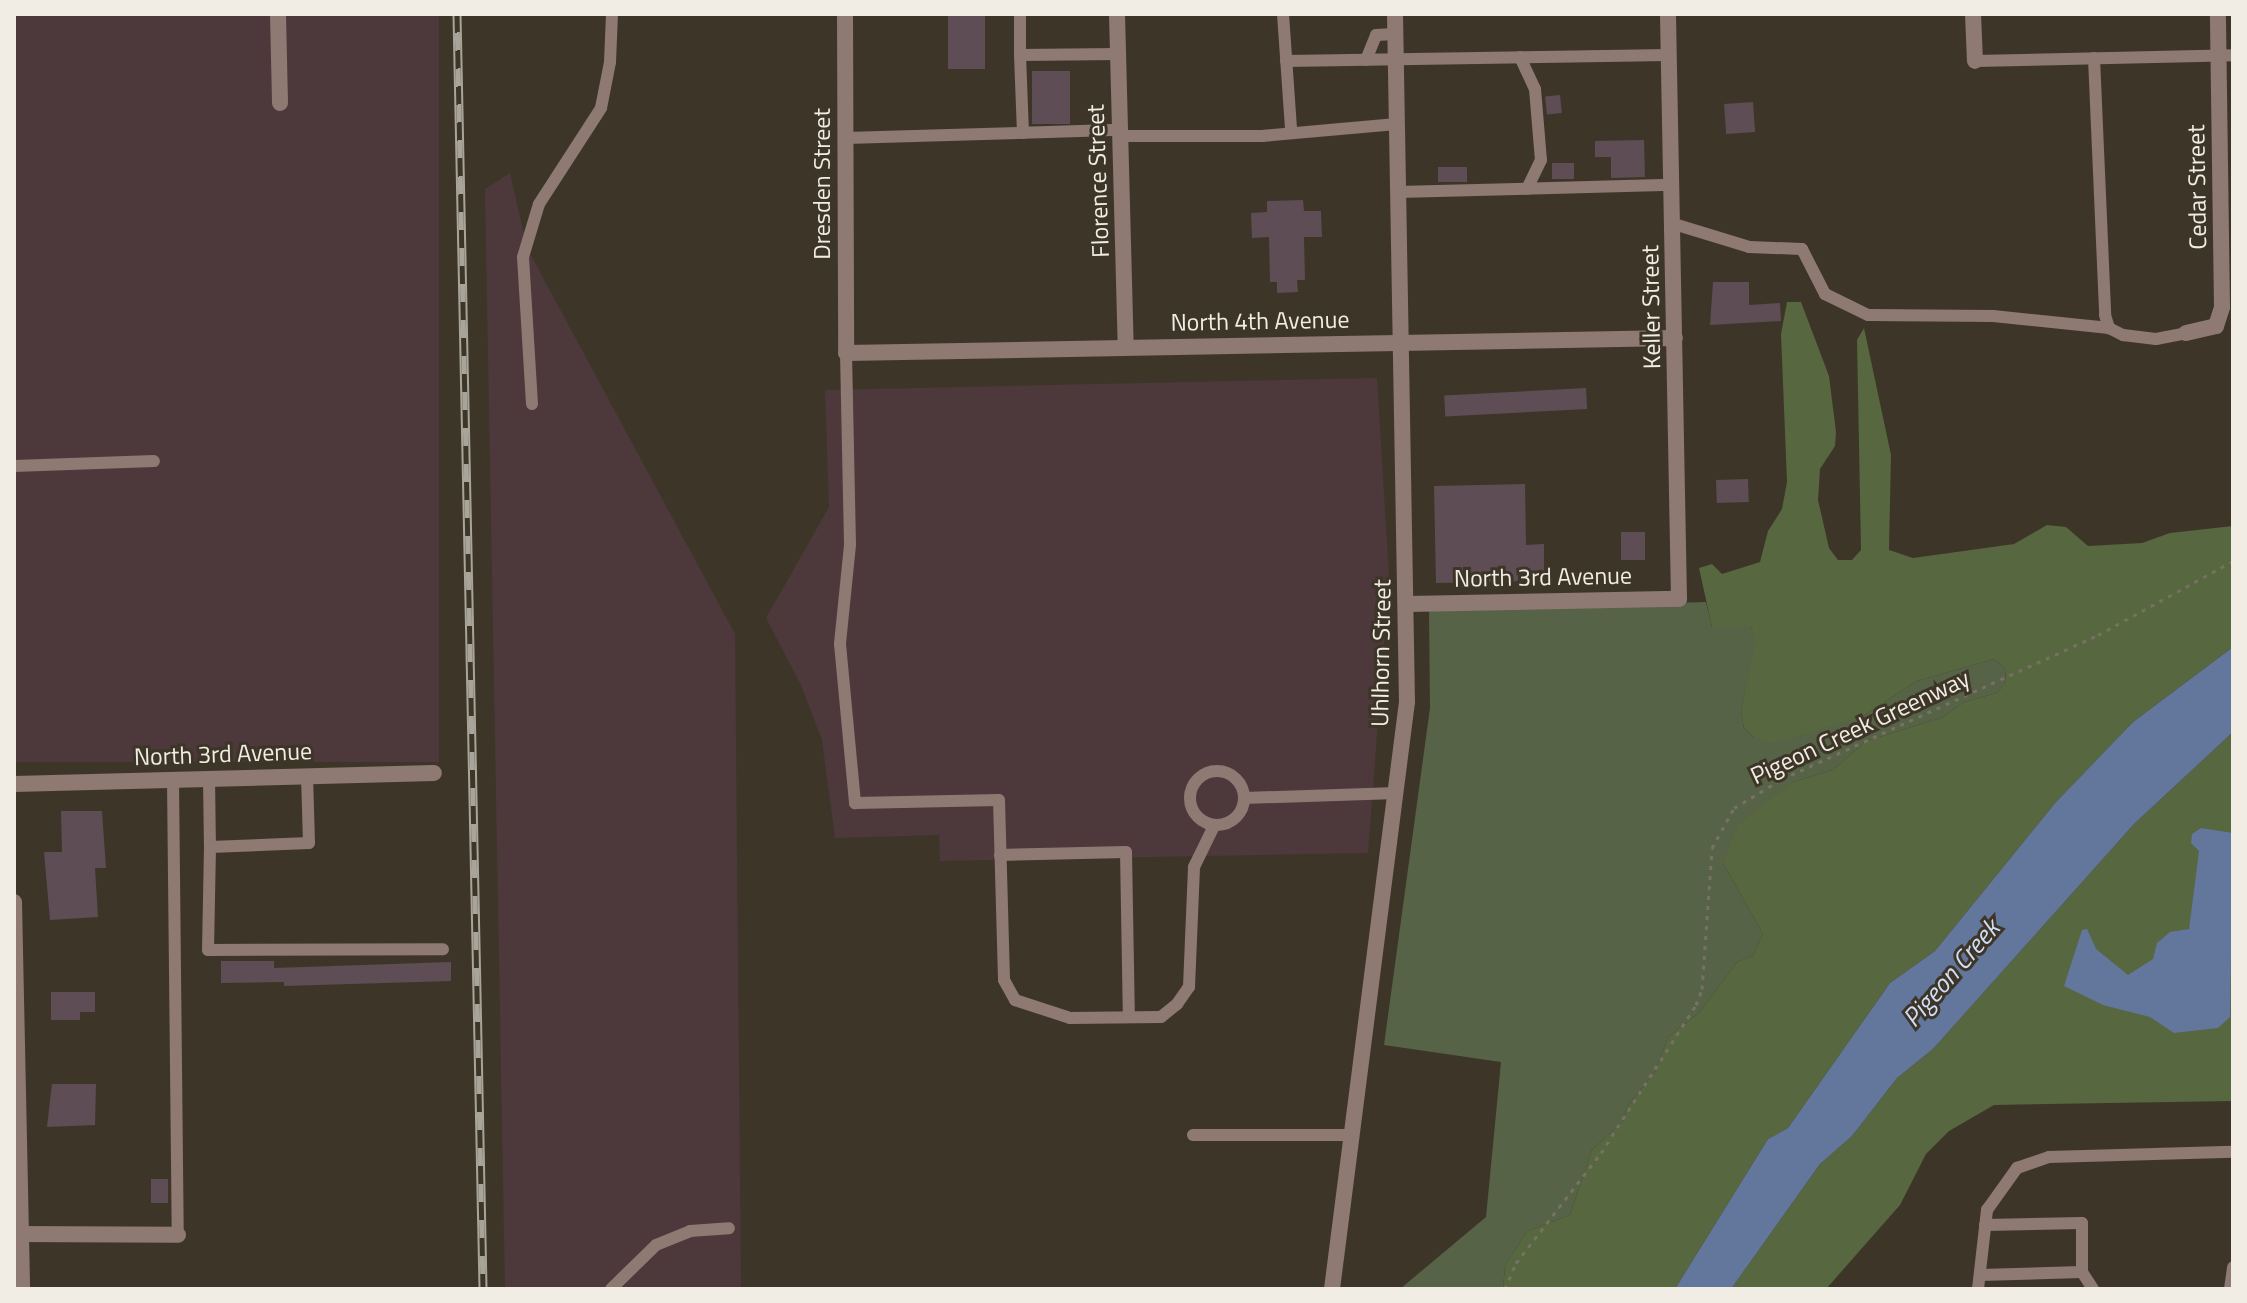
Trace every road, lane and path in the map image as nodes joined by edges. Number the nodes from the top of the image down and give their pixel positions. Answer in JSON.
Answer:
{"nodes":[{"id":1,"x":278,"y":14,"type":"edge"},
{"id":2,"x":612,"y":14,"type":"edge"},
{"id":3,"x":845,"y":14,"type":"edge"},
{"id":4,"x":1020,"y":14,"type":"edge"},
{"id":5,"x":1117,"y":14,"type":"edge"},
{"id":6,"x":1283,"y":14,"type":"edge"},
{"id":7,"x":1395,"y":14,"type":"edge"},
{"id":8,"x":1668,"y":14,"type":"edge"},
{"id":9,"x":1973,"y":14,"type":"edge"},
{"id":10,"x":2218,"y":14,"type":"edge"},
{"id":11,"x":1395,"y":34,"type":"junction"},
{"id":12,"x":1118,"y":54,"type":"junction"},
{"id":13,"x":1020,"y":55,"type":"junction"},
{"id":14,"x":1669,"y":55,"type":"junction"},
{"id":15,"x":2226,"y":55,"type":"edge"},
{"id":16,"x":1520,"y":57,"type":"junction"},
{"id":17,"x":2094,"y":58,"type":"junction"},
{"id":18,"x":1366,"y":60,"type":"junction"},
{"id":19,"x":1395,"y":60,"type":"junction"},
{"id":20,"x":1286,"y":61,"type":"junction"},
{"id":21,"x":1975,"y":61,"type":"joint"},
{"id":22,"x":280,"y":103,"type":"dead end"},
{"id":23,"x":1396,"y":124,"type":"junction"},
{"id":24,"x":1291,"y":129,"type":"junction"},
{"id":25,"x":1023,"y":133,"type":"junction"},
{"id":26,"x":1120,"y":133,"type":"junction"},
{"id":27,"x":846,"y":138,"type":"junction"},
{"id":28,"x":1672,"y":185,"type":"junction"},
{"id":29,"x":1527,"y":189,"type":"junction"},
{"id":30,"x":1398,"y":192,"type":"junction"},
{"id":31,"x":1674,"y":224,"type":"junction"},
{"id":32,"x":2109,"y":328,"type":"junction"},
{"id":33,"x":2186,"y":333,"type":"joint"},
{"id":34,"x":1675,"y":338,"type":"junction"},
{"id":35,"x":1402,"y":343,"type":"junction"},
{"id":36,"x":1126,"y":347,"type":"junction"},
{"id":37,"x":846,"y":353,"type":"junction"},
{"id":38,"x":532,"y":404,"type":"dead end"},
{"id":39,"x":154,"y":461,"type":"dead end"},
{"id":40,"x":14,"y":466,"type":"edge"},
{"id":41,"x":2233,"y":561,"type":"edge"},
{"id":42,"x":1679,"y":599,"type":"joint"},
{"id":43,"x":1408,"y":604,"type":"junction"},
{"id":44,"x":434,"y":773,"type":"dead end"},
{"id":45,"x":307,"y":775,"type":"junction"},
{"id":46,"x":209,"y":778,"type":"junction"},
{"id":47,"x":173,"y":780,"type":"junction"},
{"id":48,"x":14,"y":784,"type":"edge"},
{"id":49,"x":1397,"y":793,"type":"junction"},
{"id":50,"x":1244,"y":798,"type":"junction"},
{"id":51,"x":1214,"y":826,"type":"junction"},
{"id":52,"x":210,"y":847,"type":"junction"},
{"id":53,"x":1000,"y":855,"type":"junction"},
{"id":54,"x":14,"y":902,"type":"edge"},
{"id":55,"x":14,"y":916,"type":"edge"},
{"id":56,"x":443,"y":949,"type":"dead end"},
{"id":57,"x":1129,"y":1017,"type":"junction"},
{"id":58,"x":16,"y":1089,"type":"edge"},
{"id":59,"x":1193,"y":1135,"type":"dead end"},
{"id":60,"x":1353,"y":1135,"type":"junction"},
{"id":61,"x":2233,"y":1152,"type":"edge"},
{"id":62,"x":1985,"y":1225,"type":"junction"},
{"id":63,"x":729,"y":1228,"type":"dead end"},
{"id":64,"x":18,"y":1234,"type":"edge"},
{"id":65,"x":178,"y":1235,"type":"joint"},
{"id":66,"x":2233,"y":1267,"type":"edge"},
{"id":67,"x":2082,"y":1272,"type":"junction"},
{"id":68,"x":1980,"y":1275,"type":"junction"},
{"id":69,"x":22,"y":1289,"type":"edge"},
{"id":70,"x":611,"y":1289,"type":"edge"},
{"id":71,"x":1332,"y":1289,"type":"edge"},
{"id":72,"x":1505,"y":1289,"type":"edge"},
{"id":73,"x":1978,"y":1289,"type":"edge"},
{"id":74,"x":2093,"y":1289,"type":"edge"},
{"id":75,"x":2230,"y":1289,"type":"edge"}],
"edges":[{"from":1,"to":22,"type":"street"},
{"from":2,"to":38,"type":"lane"},
{"from":3,"to":27,"type":"street","name":"Dresden Street"},
{"from":4,"to":13,"type":"lane"},
{"from":5,"to":12,"type":"street","name":"Florence Street"},
{"from":6,"to":20,"type":"lane"},
{"from":7,"to":11,"type":"street","name":"Uhlhorn Street"},
{"from":8,"to":14,"type":"street","name":"Keller Street"},
{"from":9,"to":21,"type":"street"},
{"from":10,"to":15,"type":"street","name":"Cedar Street"},
{"from":11,"to":18,"type":"lane"},
{"from":11,"to":19,"type":"street","name":"Uhlhorn Street"},
{"from":12,"to":13,"type":"lane"},
{"from":12,"to":26,"type":"street","name":"Florence Street"},
{"from":13,"to":25,"type":"lane"},
{"from":14,"to":16,"type":"lane"},
{"from":14,"to":28,"type":"street","name":"Keller Street"},
{"from":15,"to":17,"type":"lane"},
{"from":15,"to":33,"type":"street","name":"Cedar Street"},
{"from":16,"to":19,"type":"lane"},
{"from":16,"to":29,"type":"lane"},
{"from":17,"to":21,"type":"lane"},
{"from":17,"to":32,"type":"lane"},
{"from":18,"to":19,"type":"lane"},
{"from":18,"to":20,"type":"lane"},
{"from":19,"to":23,"type":"street","name":"Uhlhorn Street"},
{"from":20,"to":24,"type":"lane"},
{"from":23,"to":24,"type":"lane"},
{"from":23,"to":30,"type":"street","name":"Uhlhorn Street"},
{"from":24,"to":26,"type":"lane"},
{"from":25,"to":26,"type":"lane"},
{"from":25,"to":27,"type":"lane"},
{"from":26,"to":36,"type":"street","name":"Florence Street"},
{"from":27,"to":37,"type":"street","name":"Dresden Street"},
{"from":28,"to":29,"type":"lane"},
{"from":28,"to":31,"type":"street","name":"Keller Street"},
{"from":29,"to":30,"type":"lane"},
{"from":30,"to":35,"type":"street","name":"Uhlhorn Street"},
{"from":31,"to":32,"type":"lane"},
{"from":31,"to":34,"type":"street","name":"Keller Street"},
{"from":32,"to":33,"type":"lane"},
{"from":34,"to":35,"type":"street","name":"North 4th Avenue"},
{"from":34,"to":42,"type":"street","name":"Keller Street"},
{"from":35,"to":36,"type":"street","name":"North 4th Avenue"},
{"from":35,"to":43,"type":"street","name":"Uhlhorn Street"},
{"from":36,"to":37,"type":"street","name":"North 4th Avenue"},
{"from":37,"to":53,"type":"lane"},
{"from":39,"to":40,"type":"lane"},
{"from":41,"to":72,"type":"path","name":"Pigeon Creek Greenway"},
{"from":42,"to":43,"type":"street","name":"North 3rd Avenue"},
{"from":43,"to":49,"type":"street","name":"Uhlhorn Street"},
{"from":44,"to":45,"type":"street","name":"North 3rd Avenue"},
{"from":45,"to":46,"type":"street","name":"North 3rd Avenue"},
{"from":45,"to":52,"type":"lane"},
{"from":46,"to":47,"type":"street","name":"North 3rd Avenue"},
{"from":46,"to":52,"type":"lane"},
{"from":47,"to":48,"type":"street","name":"North 3rd Avenue"},
{"from":47,"to":65,"type":"lane"},
{"from":49,"to":50,"type":"lane"},
{"from":49,"to":60,"type":"street","name":"Uhlhorn Street"},
{"from":50,"to":51,"type":"lane"},
{"from":50,"to":51,"type":"lane"},
{"from":51,"to":57,"type":"lane"},
{"from":52,"to":56,"type":"lane"},
{"from":53,"to":57,"type":"lane"},
{"from":53,"to":57,"type":"lane"},
{"from":54,"to":55,"type":"street"},
{"from":55,"to":58,"type":"street"},
{"from":58,"to":64,"type":"street"},
{"from":59,"to":60,"type":"lane"},
{"from":60,"to":71,"type":"street","name":"Uhlhorn Street"},
{"from":61,"to":62,"type":"lane"},
{"from":62,"to":67,"type":"lane"},
{"from":62,"to":68,"type":"lane"},
{"from":63,"to":70,"type":"lane"},
{"from":64,"to":65,"type":"street"},
{"from":64,"to":69,"type":"street"},
{"from":66,"to":75,"type":"lane"},
{"from":67,"to":68,"type":"lane"},
{"from":67,"to":74,"type":"lane"},
{"from":68,"to":73,"type":"lane"}]}
